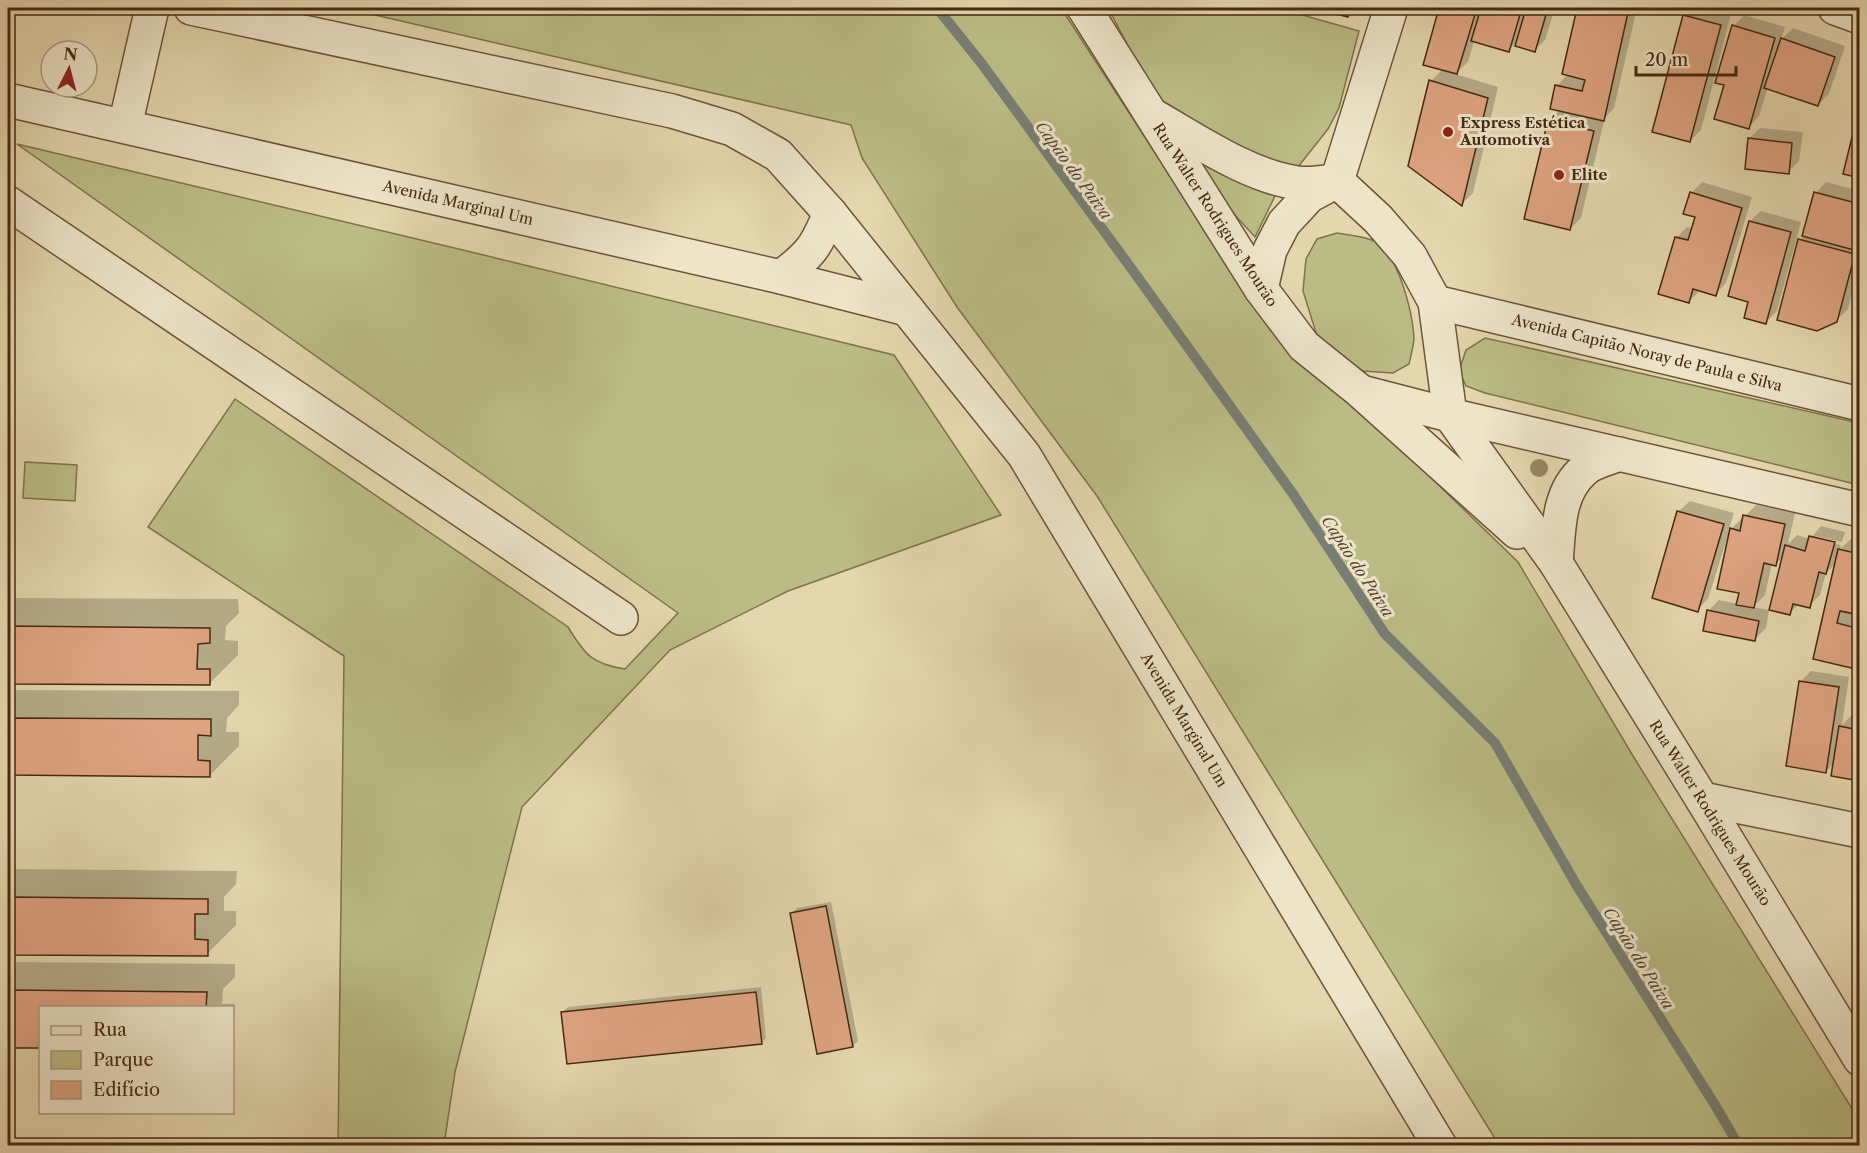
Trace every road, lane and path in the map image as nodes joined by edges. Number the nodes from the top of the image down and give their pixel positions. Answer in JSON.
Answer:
{"nodes":[{"id":1,"x":152,"y":8,"type":"edge"},
{"id":2,"x":191,"y":8,"type":"edge"},
{"id":3,"x":1084,"y":8,"type":"edge"},
{"id":4,"x":1391,"y":8,"type":"edge"},
{"id":5,"x":1835,"y":8,"type":"edge"},
{"id":6,"x":1860,"y":17,"type":"edge"},
{"id":7,"x":8,"y":100,"type":"edge"},
{"id":8,"x":1151,"y":115,"type":"junction"},
{"id":9,"x":125,"y":126,"type":"junction"},
{"id":10,"x":1337,"y":181,"type":"junction"},
{"id":11,"x":8,"y":203,"type":"edge"},
{"id":12,"x":830,"y":213,"type":"junction"},
{"id":13,"x":782,"y":277,"type":"junction"},
{"id":14,"x":1261,"y":289,"type":"junction"},
{"id":15,"x":1435,"y":302,"type":"junction"},
{"id":16,"x":907,"y":309,"type":"junction"},
{"id":17,"x":1360,"y":391,"type":"junction"},
{"id":18,"x":1858,"y":397,"type":"edge"},
{"id":19,"x":1450,"y":415,"type":"junction"},
{"id":20,"x":1619,"y":454,"type":"junction"},
{"id":21,"x":1860,"y":510,"type":"edge"},
{"id":22,"x":1558,"y":566,"type":"junction"},
{"id":23,"x":621,"y":618,"type":"dead end"},
{"id":24,"x":1702,"y":799,"type":"junction"},
{"id":25,"x":1860,"y":831,"type":"edge"},
{"id":26,"x":1860,"y":1059,"type":"edge"},
{"id":27,"x":1440,"y":1146,"type":"edge"}],
"edges":[{"from":1,"to":9,"type":"street"},
{"from":2,"to":12,"type":"street","name":"Avenida Marginal Um"},
{"from":3,"to":8,"type":"street","name":"Rua Walter Rodrigues Mourão"},
{"from":4,"to":10,"type":"street"},
{"from":5,"to":6,"type":"street"},
{"from":7,"to":9,"type":"street","name":"Avenida Marginal Um"},
{"from":8,"to":10,"type":"street"},
{"from":8,"to":14,"type":"street","name":"Rua Walter Rodrigues Mourão"},
{"from":9,"to":13,"type":"street","name":"Avenida Marginal Um"},
{"from":10,"to":14,"type":"street"},
{"from":10,"to":15,"type":"street"},
{"from":11,"to":23,"type":"street"},
{"from":12,"to":13,"type":"street"},
{"from":12,"to":16,"type":"street","name":"Avenida Marginal Um"},
{"from":13,"to":16,"type":"street","name":"Avenida Marginal Um"},
{"from":14,"to":17,"type":"street","name":"Rua Walter Rodrigues Mourão"},
{"from":15,"to":18,"type":"street","name":"Avenida Capitão Noray de Paula e Silva"},
{"from":15,"to":19,"type":"street","name":"Rua Walter Rodrigues Mourão"},
{"from":16,"to":27,"type":"street","name":"Avenida Marginal Um"},
{"from":17,"to":19,"type":"street"},
{"from":17,"to":22,"type":"street","name":"Rua Walter Rodrigues Mourão"},
{"from":19,"to":20,"type":"street"},
{"from":19,"to":22,"type":"street","name":"Rua Walter Rodrigues Mourão"},
{"from":20,"to":21,"type":"street"},
{"from":20,"to":22,"type":"street"},
{"from":22,"to":24,"type":"street","name":"Rua Walter Rodrigues Mourão"},
{"from":24,"to":25,"type":"street"},
{"from":24,"to":26,"type":"street","name":"Rua Walter Rodrigues Mourão"}]}
